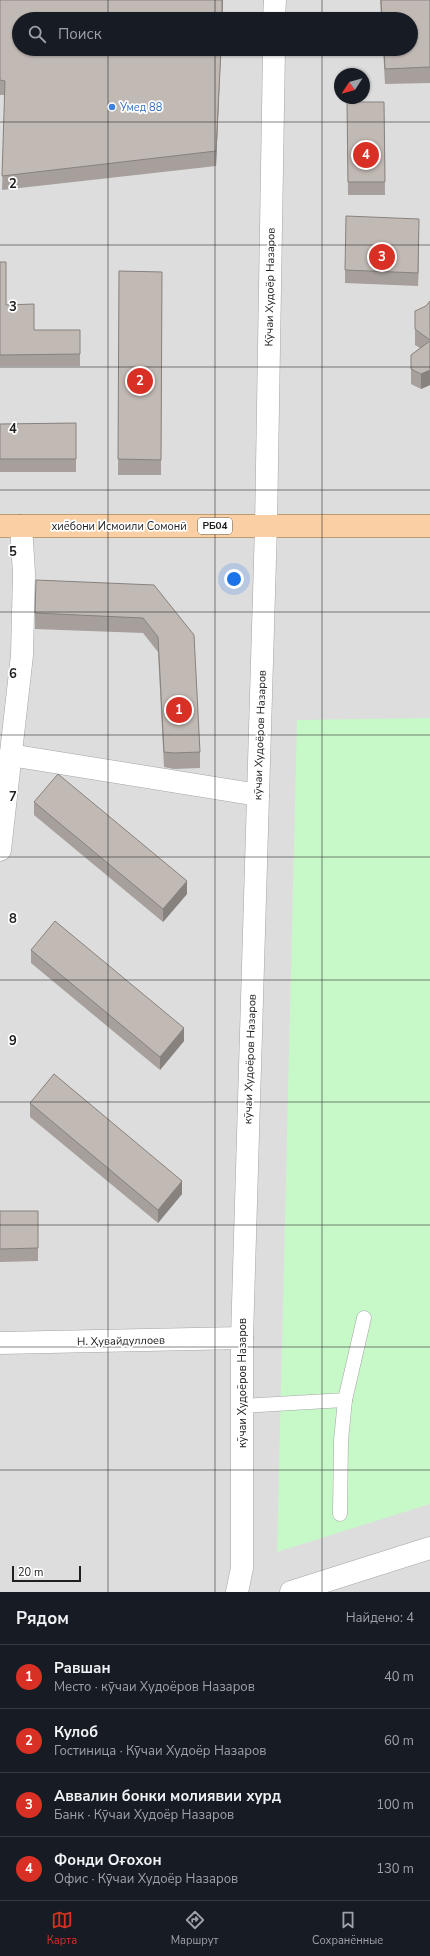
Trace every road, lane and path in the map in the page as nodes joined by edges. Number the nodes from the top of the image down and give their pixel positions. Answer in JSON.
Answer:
{"nodes":[{"id":1,"x":275,"y":0,"type":"edge"},
{"id":2,"x":274,"y":12,"type":"edge"},
{"id":3,"x":274,"y":56,"type":"edge"},
{"id":4,"x":11,"y":526,"type":"edge"},
{"id":5,"x":266,"y":526,"type":"junction"},
{"id":6,"x":430,"y":526,"type":"edge"},
{"id":7,"x":10,"y":754,"type":"junction"},
{"id":8,"x":258,"y":795,"type":"junction"},
{"id":9,"x":0,"y":850,"type":"edge"},
{"id":10,"x":364,"y":1318,"type":"dead end"},
{"id":11,"x":242,"y":1338,"type":"junction"},
{"id":12,"x":0,"y":1344,"type":"edge"},
{"id":13,"x":345,"y":1400,"type":"junction"},
{"id":14,"x":242,"y":1406,"type":"junction"},
{"id":15,"x":340,"y":1514,"type":"dead end"},
{"id":16,"x":430,"y":1548,"type":"edge"},
{"id":17,"x":237,"y":1592,"type":"edge"},
{"id":18,"x":291,"y":1592,"type":"edge"}],
"edges":[{"from":1,"to":2,"type":"street"},
{"from":3,"to":5,"type":"street","name":"Кӯчаи Худоёр Назаров"},
{"from":4,"to":5,"type":"main road","name":"хиёбони Исмоили Сомонӣ","number":"РБ04"},
{"from":4,"to":7,"type":"street"},
{"from":5,"to":6,"type":"main road","name":"хиёбони Исмоили Сомонӣ","number":"РБ04"},
{"from":5,"to":8,"type":"street","name":"кӯчаи Худоёров Назаров"},
{"from":7,"to":8,"type":"street"},
{"from":7,"to":9,"type":"street"},
{"from":8,"to":11,"type":"street","name":"кӯчаи Худоёров Назаров"},
{"from":10,"to":13,"type":"lane"},
{"from":11,"to":12,"type":"street","name":"Н. Ҳувайдуллоев"},
{"from":11,"to":14,"type":"street","name":"кӯчаи Худоёров Назаров"},
{"from":13,"to":14,"type":"lane"},
{"from":13,"to":15,"type":"lane"},
{"from":14,"to":17,"type":"street","name":"кӯчаи Худоёров Назаров"},
{"from":16,"to":18,"type":"street"}]}
